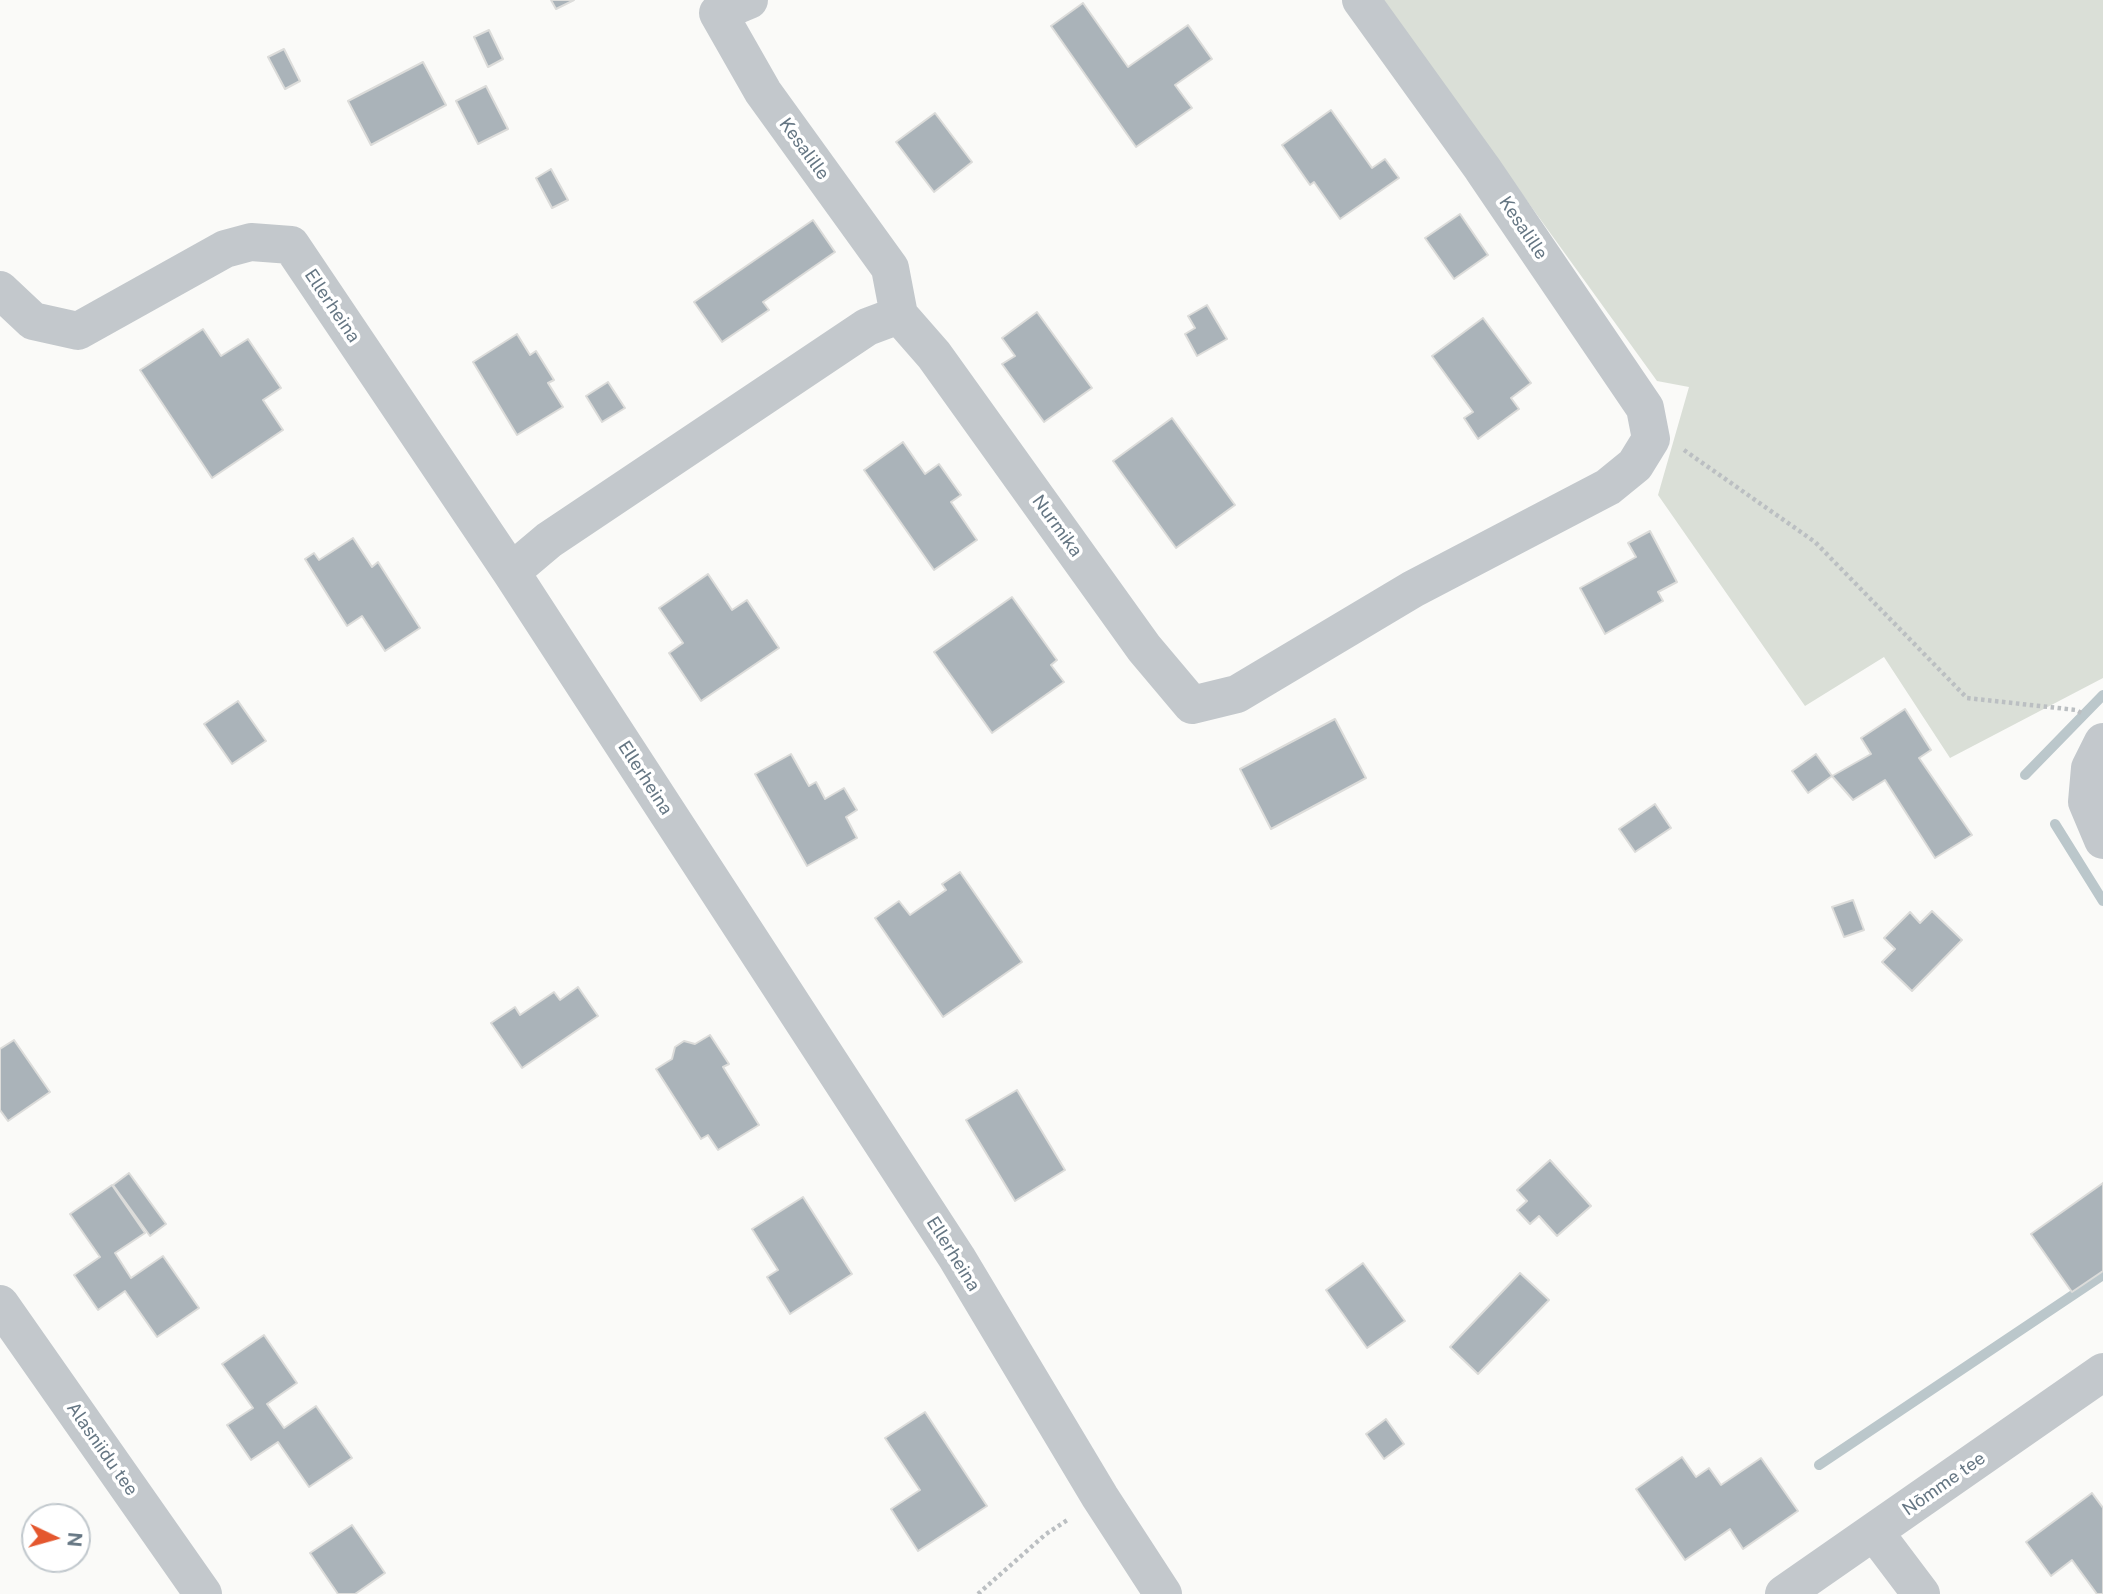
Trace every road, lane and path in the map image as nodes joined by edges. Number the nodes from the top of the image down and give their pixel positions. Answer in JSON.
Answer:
{"nodes":[{"id":1,"x":749,"y":0,"type":"edge"},
{"id":2,"x":1361,"y":0,"type":"edge"},
{"id":3,"x":0,"y":290,"type":"edge"},
{"id":4,"x":899,"y":314,"type":"junction"},
{"id":5,"x":1645,"y":408,"type":"junction"},
{"id":6,"x":1635,"y":465,"type":"joint"},
{"id":7,"x":511,"y":572,"type":"junction"},
{"id":8,"x":2076,"y":710,"type":"dead end"},
{"id":9,"x":2103,"y":742,"type":"edge"},
{"id":10,"x":2103,"y":840,"type":"edge"},
{"id":11,"x":0,"y":1304,"type":"edge"},
{"id":12,"x":2103,"y":1372,"type":"edge"},
{"id":13,"x":1100,"y":1497,"type":"junction"},
{"id":14,"x":1875,"y":1533,"type":"junction"},
{"id":15,"x":203,"y":1594,"type":"edge"},
{"id":16,"x":978,"y":1594,"type":"edge"},
{"id":17,"x":1163,"y":1594,"type":"edge"},
{"id":18,"x":1784,"y":1594,"type":"edge"},
{"id":19,"x":1921,"y":1594,"type":"edge"}],
"edges":[{"from":1,"to":4,"type":"street","name":"Kesalille"},
{"from":2,"to":5,"type":"street","name":"Kesalille"},
{"from":3,"to":7,"type":"street","name":"Ellerheina"},
{"from":4,"to":6,"type":"street","name":"Nurmika"},
{"from":4,"to":7,"type":"street"},
{"from":5,"to":6,"type":"street","name":"Kesalille"},
{"from":5,"to":8,"type":"path"},
{"from":7,"to":13,"type":"street","name":"Ellerheina"},
{"from":9,"to":10,"type":"street"},
{"from":11,"to":15,"type":"street","name":"Alasniidu tee"},
{"from":12,"to":14,"type":"street","name":"Nõmme tee"},
{"from":13,"to":16,"type":"path"},
{"from":13,"to":17,"type":"street","name":"Ellerheina"},
{"from":14,"to":18,"type":"street","name":"Nõmme tee"},
{"from":14,"to":19,"type":"street"}]}
